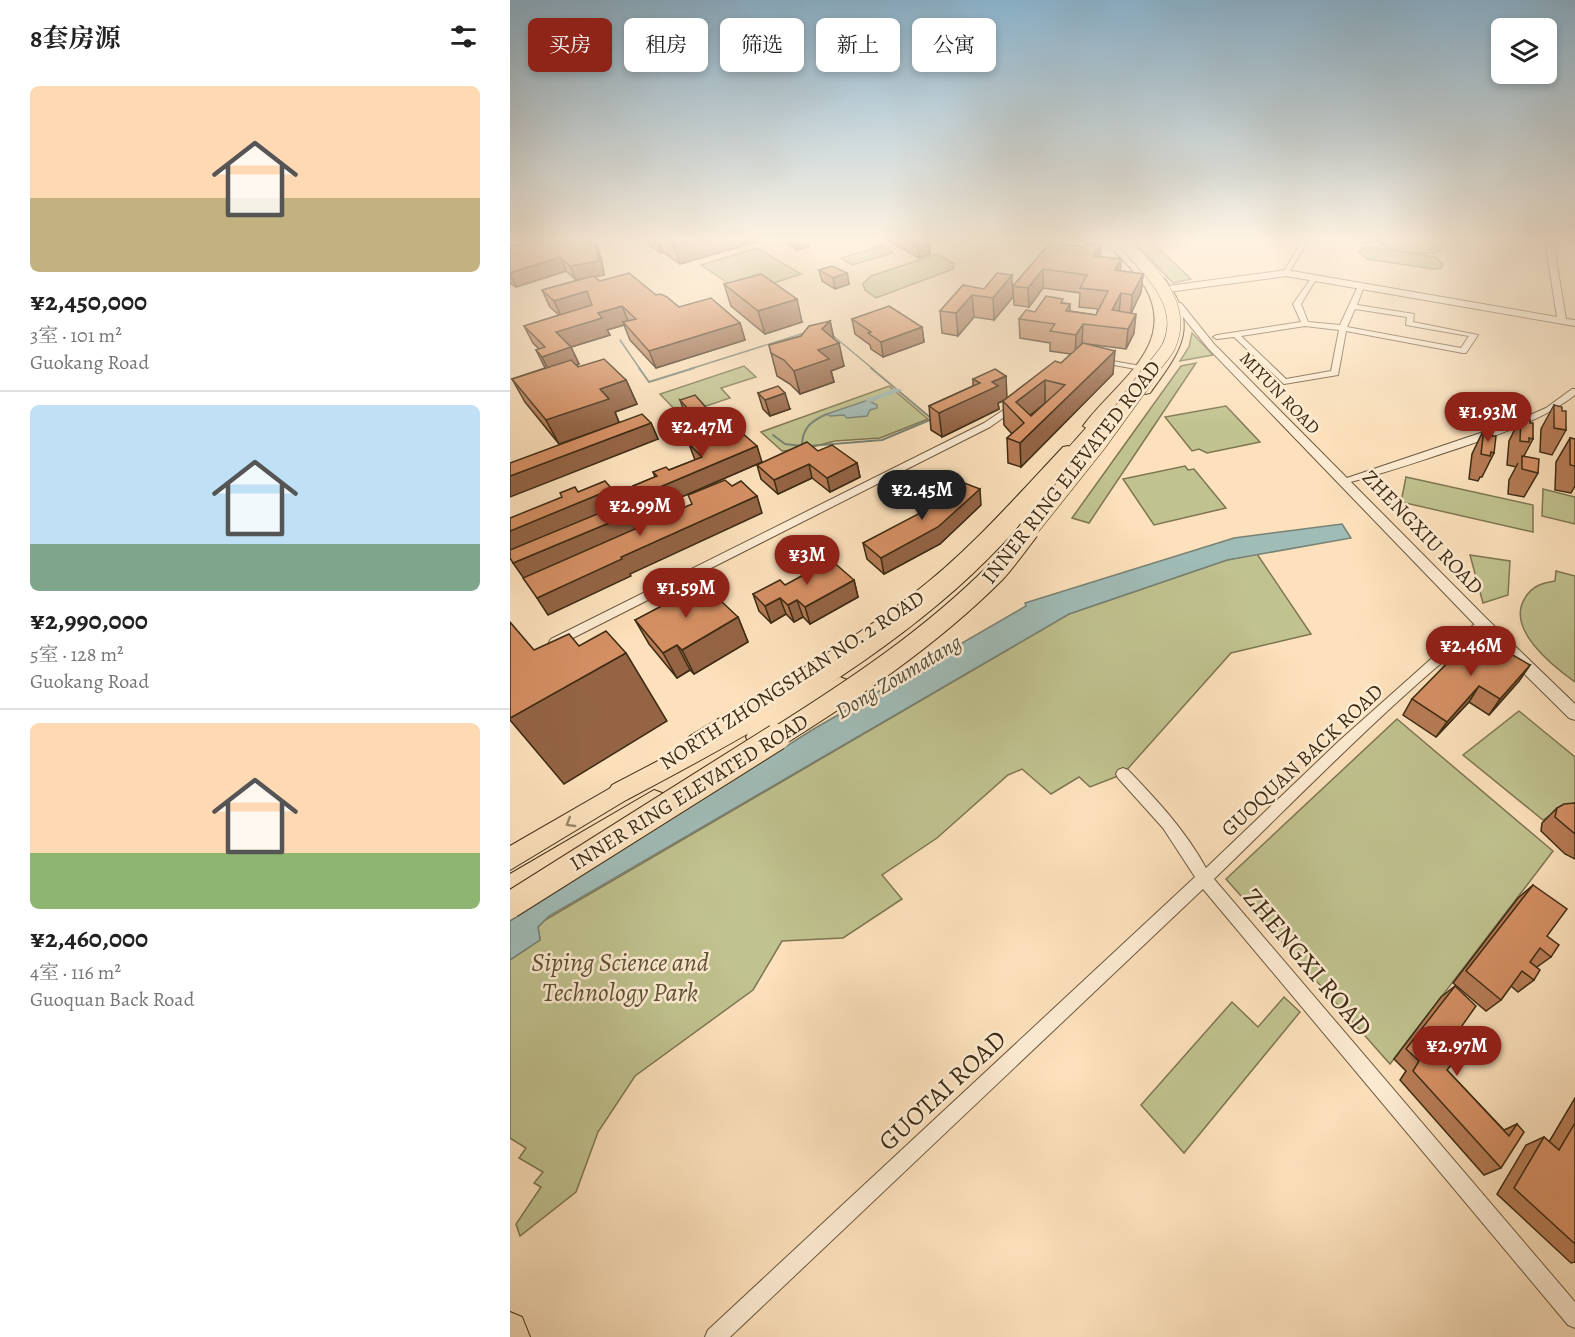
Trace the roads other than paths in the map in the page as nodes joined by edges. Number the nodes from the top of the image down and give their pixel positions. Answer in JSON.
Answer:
{"nodes":[{"id":1,"x":1162,"y":303,"type":"edge"},
{"id":2,"x":1163,"y":303,"type":"edge"},
{"id":3,"x":1171,"y":303,"type":"edge"},
{"id":4,"x":1172,"y":303,"type":"edge"},
{"id":5,"x":1297,"y":303,"type":"edge"},
{"id":6,"x":1464,"y":303,"type":"edge"},
{"id":7,"x":1559,"y":303,"type":"edge"},
{"id":8,"x":1352,"y":306,"type":"joint"},
{"id":9,"x":1562,"y":320,"type":"junction"},
{"id":10,"x":1575,"y":323,"type":"edge"},
{"id":11,"x":1305,"y":324,"type":"junction"},
{"id":12,"x":1187,"y":326,"type":"junction"},
{"id":13,"x":1343,"y":328,"type":"junction"},
{"id":14,"x":1235,"y":334,"type":"junction"},
{"id":15,"x":1217,"y":337,"type":"dead end"},
{"id":16,"x":1086,"y":360,"type":"edge"},
{"id":17,"x":1141,"y":368,"type":"junction"},
{"id":18,"x":1575,"y":391,"type":"edge"},
{"id":19,"x":1021,"y":401,"type":"edge"},
{"id":20,"x":1121,"y":401,"type":"junction"},
{"id":21,"x":1343,"y":481,"type":"junction"},
{"id":22,"x":1482,"y":623,"type":"junction"},
{"id":23,"x":542,"y":648,"type":"edge"},
{"id":24,"x":1575,"y":714,"type":"edge"},
{"id":25,"x":1123,"y":774,"type":"dead end"},
{"id":26,"x":620,"y":792,"type":"junction"},
{"id":27,"x":510,"y":859,"type":"edge"},
{"id":28,"x":1204,"y":879,"type":"junction"},
{"id":29,"x":510,"y":888,"type":"edge"},
{"id":30,"x":510,"y":905,"type":"edge"},
{"id":31,"x":1575,"y":1318,"type":"edge"},
{"id":32,"x":510,"y":1329,"type":"edge"},
{"id":33,"x":513,"y":1337,"type":"edge"},
{"id":34,"x":715,"y":1337,"type":"edge"}],
"edges":[{"from":1,"to":20,"type":"highway","name":"INNER RING ELEVATED ROAD"},
{"from":2,"to":17,"type":"main road","name":"NORTH ZHONGSHAN NO. 2 ROAD"},
{"from":3,"to":30,"type":"highway","name":"INNER RING ELEVATED ROAD","bridge":true},
{"from":4,"to":12,"type":"main road","name":"NORTH ZHONGSHAN NO. 2 ROAD"},
{"from":5,"to":11,"type":"street"},
{"from":6,"to":9,"type":"street"},
{"from":7,"to":9,"type":"street"},
{"from":8,"to":13,"type":"street"},
{"from":8,"to":13,"type":"street"},
{"from":9,"to":10,"type":"street"},
{"from":11,"to":13,"type":"street"},
{"from":11,"to":14,"type":"street"},
{"from":12,"to":21,"type":"street","name":"MIYUN ROAD"},
{"from":12,"to":29,"type":"main road","name":"NORTH ZHONGSHAN NO. 2 ROAD"},
{"from":13,"to":14,"type":"street"},
{"from":14,"to":15,"type":"street"},
{"from":16,"to":17,"type":"street"},
{"from":17,"to":26,"type":"main road","name":"NORTH ZHONGSHAN NO. 2 ROAD"},
{"from":18,"to":21,"type":"street"},
{"from":19,"to":23,"type":"street"},
{"from":20,"to":26,"type":"highway"},
{"from":20,"to":29,"type":"highway","name":"INNER RING ELEVATED ROAD"},
{"from":21,"to":22,"type":"street","name":"ZHENGXIU ROAD"},
{"from":22,"to":24,"type":"street","name":"ZHENGXIU ROAD"},
{"from":22,"to":28,"type":"street","name":"GUOQUAN BACK ROAD"},
{"from":25,"to":28,"type":"street","name":"ZHENGXI ROAD"},
{"from":26,"to":27,"type":"main road","name":"NORTH ZHONGSHAN NO. 2 ROAD","one_way":true},
{"from":28,"to":31,"type":"street","name":"ZHENGXI ROAD"},
{"from":28,"to":34,"type":"street","name":"GUOTAI ROAD"},
{"from":32,"to":33,"type":"main road"}]}
